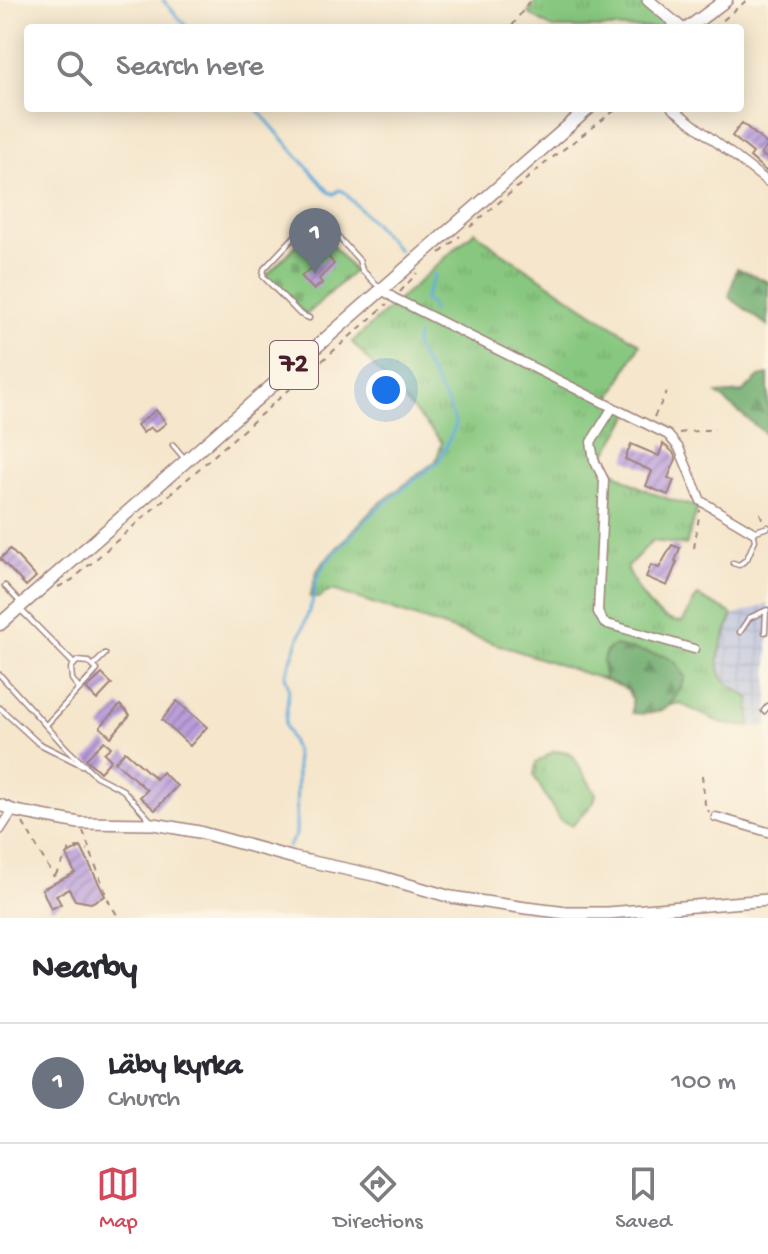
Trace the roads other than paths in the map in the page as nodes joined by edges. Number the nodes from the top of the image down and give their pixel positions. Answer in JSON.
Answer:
{"nodes":[{"id":1,"x":648,"y":0,"type":"edge"},
{"id":2,"x":726,"y":0,"type":"edge"},
{"id":3,"x":676,"y":24,"type":"edge"},
{"id":4,"x":693,"y":24,"type":"edge"},
{"id":5,"x":584,"y":112,"type":"edge"},
{"id":6,"x":677,"y":112,"type":"edge"},
{"id":7,"x":541,"y":148,"type":"junction"},
{"id":8,"x":550,"y":159,"type":"road end"},
{"id":9,"x":768,"y":182,"type":"edge"},
{"id":10,"x":330,"y":228,"type":"dead end"},
{"id":11,"x":298,"y":233,"type":"dead end"},
{"id":12,"x":381,"y":289,"type":"junction"},
{"id":13,"x":309,"y":318,"type":"dead end"},
{"id":14,"x":613,"y":407,"type":"junction"},
{"id":15,"x":173,"y":445,"type":"dead end"},
{"id":16,"x":187,"y":461,"type":"junction"},
{"id":17,"x":768,"y":527,"type":"edge"},
{"id":18,"x":756,"y":531,"type":"junction"},
{"id":19,"x":733,"y":563,"type":"dead end"},
{"id":20,"x":5,"y":586,"type":"dead end"},
{"id":21,"x":21,"y":606,"type":"junction"},
{"id":22,"x":767,"y":610,"type":"edge"},
{"id":23,"x":0,"y":624,"type":"edge"},
{"id":24,"x":740,"y":632,"type":"dead end"},
{"id":25,"x":765,"y":632,"type":"dead end"},
{"id":26,"x":694,"y":649,"type":"dead end"},
{"id":27,"x":105,"y":654,"type":"dead end"},
{"id":28,"x":74,"y":664,"type":"junction"},
{"id":29,"x":94,"y":665,"type":"junction"},
{"id":30,"x":0,"y":675,"type":"edge"},
{"id":31,"x":79,"y":689,"type":"junction"},
{"id":32,"x":0,"y":708,"type":"edge"},
{"id":33,"x":46,"y":725,"type":"junction"},
{"id":34,"x":87,"y":767,"type":"junction"},
{"id":35,"x":0,"y":805,"type":"edge"},
{"id":36,"x":14,"y":811,"type":"junction"},
{"id":37,"x":716,"y":817,"type":"road end"},
{"id":38,"x":154,"y":824,"type":"junction"},
{"id":39,"x":0,"y":830,"type":"edge"},
{"id":40,"x":768,"y":832,"type":"edge"},
{"id":41,"x":768,"y":900,"type":"edge"}],
"edges":[{"from":1,"to":3,"type":"street"},
{"from":2,"to":4,"type":"main road"},
{"from":5,"to":7,"type":"main road","number":"72"},
{"from":6,"to":9,"type":"street"},
{"from":7,"to":8,"type":"lane"},
{"from":7,"to":12,"type":"main road","number":"72"},
{"from":10,"to":12,"type":"lane"},
{"from":11,"to":13,"type":"lane"},
{"from":12,"to":14,"type":"street"},
{"from":12,"to":16,"type":"main road","number":"72"},
{"from":14,"to":18,"type":"street"},
{"from":14,"to":26,"type":"street"},
{"from":15,"to":16,"type":"lane"},
{"from":16,"to":21,"type":"main road","number":"72"},
{"from":17,"to":18,"type":"lane"},
{"from":18,"to":19,"type":"lane"},
{"from":20,"to":21,"type":"lane"},
{"from":21,"to":23,"type":"main road","number":"72"},
{"from":21,"to":28,"type":"lane"},
{"from":22,"to":24,"type":"lane"},
{"from":22,"to":25,"type":"lane"},
{"from":27,"to":29,"type":"lane"},
{"from":28,"to":29,"type":"lane"},
{"from":28,"to":31,"type":"lane"},
{"from":29,"to":31,"type":"lane"},
{"from":30,"to":33,"type":"lane"},
{"from":31,"to":33,"type":"lane"},
{"from":32,"to":34,"type":"lane"},
{"from":33,"to":34,"type":"lane"},
{"from":34,"to":38,"type":"lane"},
{"from":35,"to":36,"type":"street"},
{"from":36,"to":38,"type":"street"},
{"from":36,"to":39,"type":"street"},
{"from":37,"to":40,"type":"street"},
{"from":38,"to":41,"type":"street"}]}
